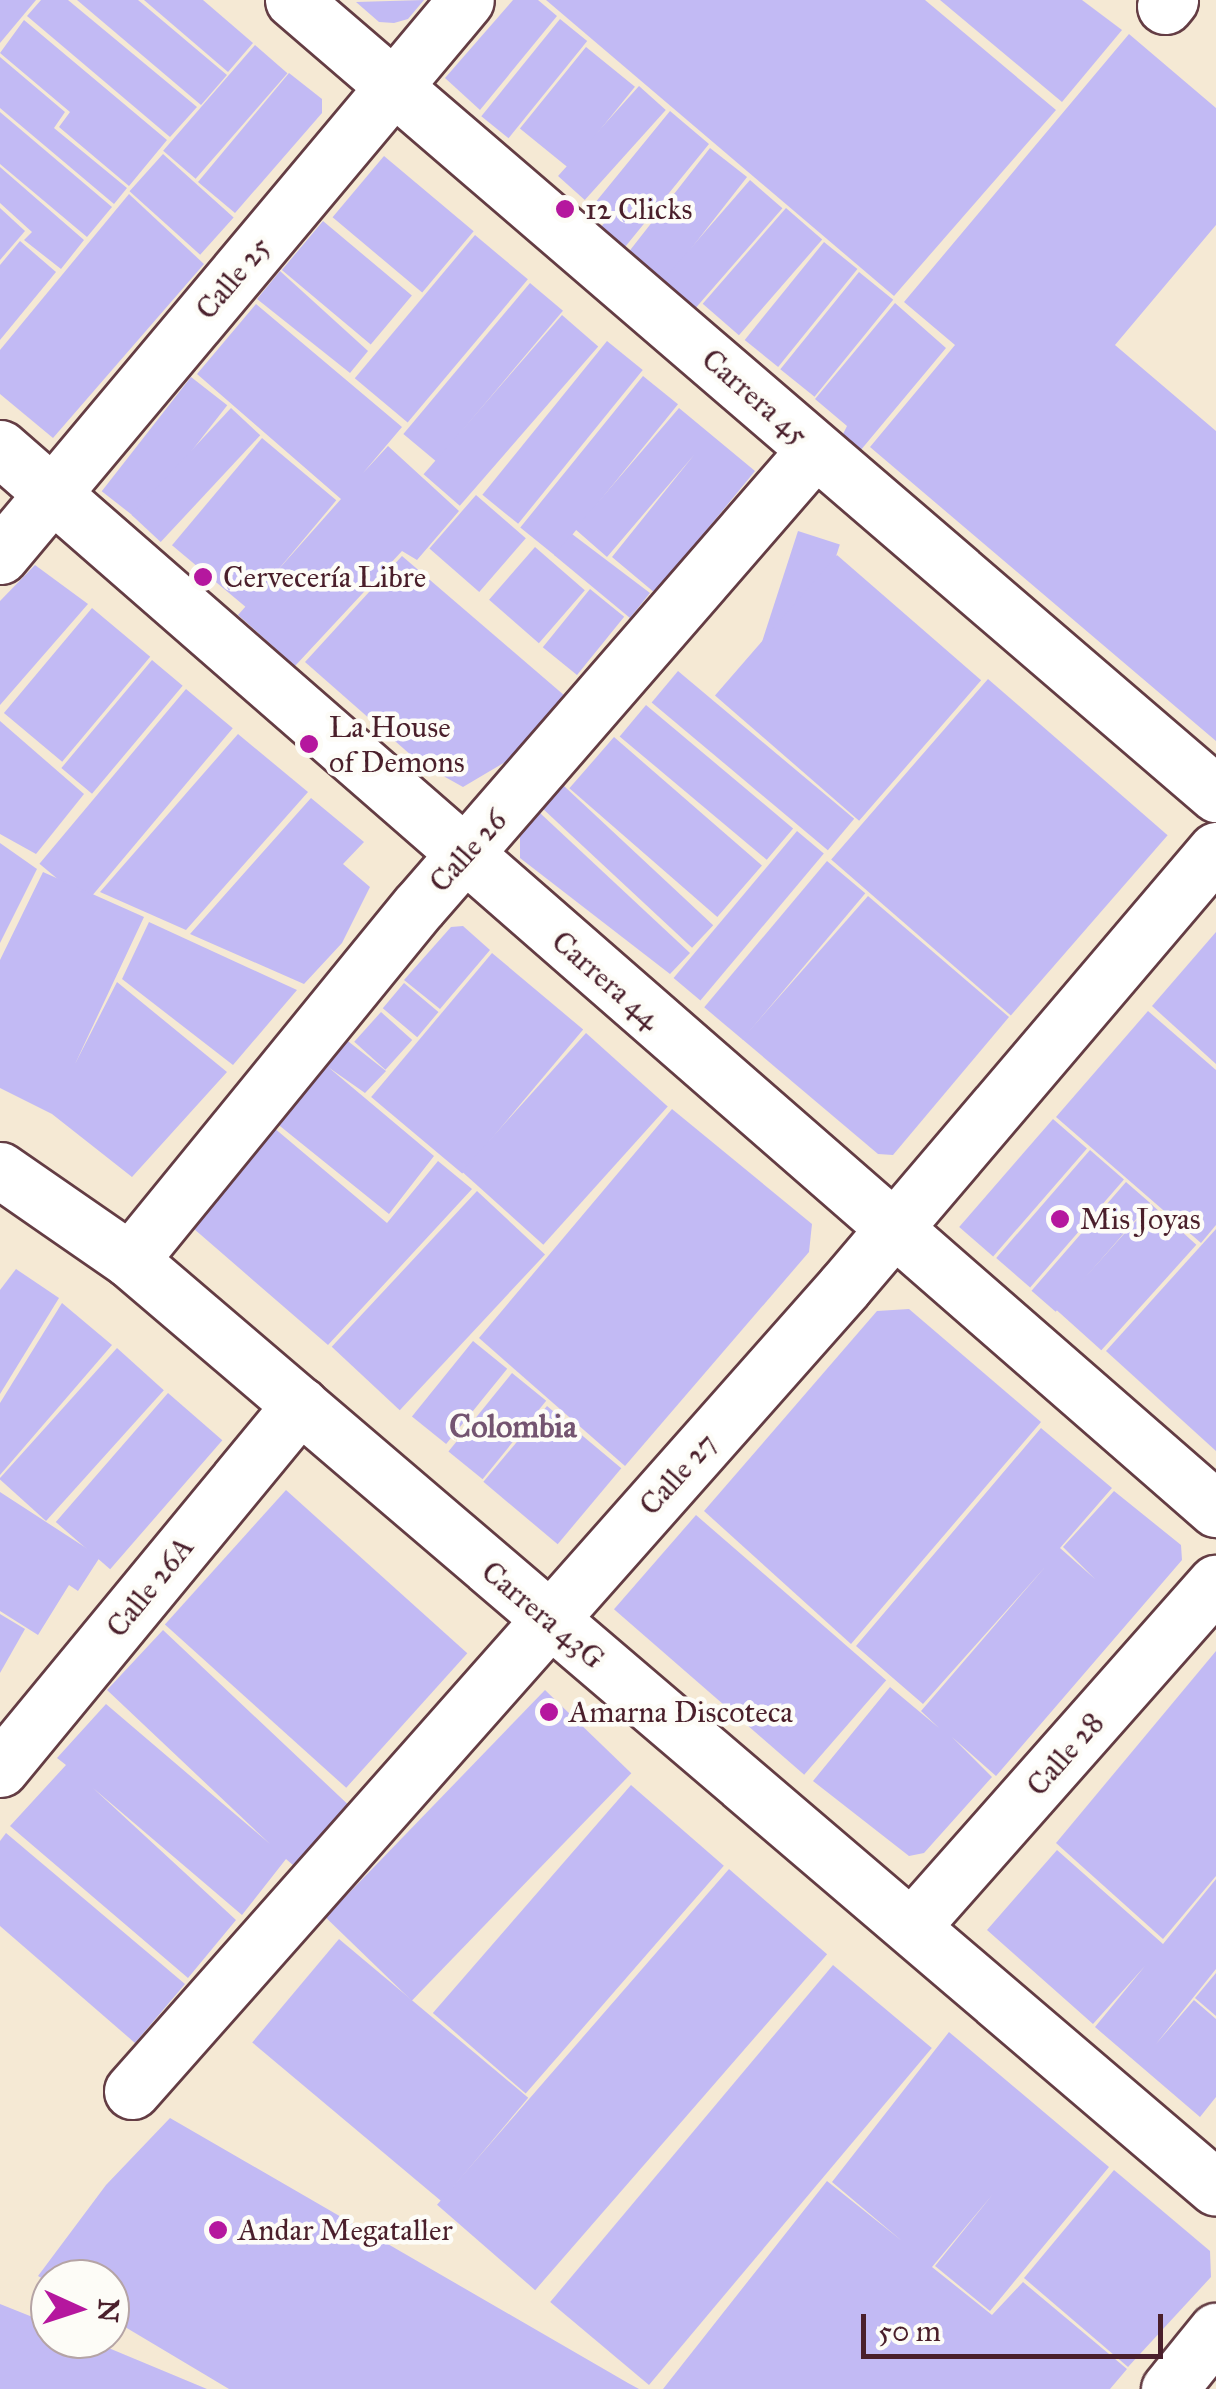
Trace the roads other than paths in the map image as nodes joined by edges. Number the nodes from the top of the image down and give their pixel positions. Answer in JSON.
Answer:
{"nodes":[{"id":1,"x":293,"y":0,"type":"edge"},
{"id":2,"x":466,"y":0,"type":"edge"},
{"id":3,"x":394,"y":86,"type":"junction"},
{"id":4,"x":0,"y":448,"type":"edge"},
{"id":5,"x":815,"y":450,"type":"junction"},
{"id":6,"x":50,"y":492,"type":"junction"},
{"id":7,"x":0,"y":556,"type":"edge"},
{"id":8,"x":1216,"y":794,"type":"edge"},
{"id":9,"x":1216,"y":850,"type":"edge"},
{"id":10,"x":464,"y":856,"type":"junction"},
{"id":11,"x":0,"y":1170,"type":"edge"},
{"id":12,"x":889,"y":1227,"type":"junction"},
{"id":13,"x":130,"y":1260,"type":"junction"},
{"id":14,"x":300,"y":1405,"type":"junction"},
{"id":15,"x":1216,"y":1509,"type":"edge"},
{"id":16,"x":1216,"y":1582,"type":"edge"},
{"id":17,"x":548,"y":1620,"type":"junction"},
{"id":18,"x":0,"y":1769,"type":"edge"},
{"id":19,"x":914,"y":1925,"type":"junction"},
{"id":20,"x":132,"y":2092,"type":"dead end"},
{"id":21,"x":1216,"y":2188,"type":"edge"},
{"id":22,"x":1216,"y":2331,"type":"edge"},
{"id":23,"x":1169,"y":2389,"type":"edge"}],
"edges":[{"from":1,"to":3,"type":"street","name":"Carrera 45"},
{"from":2,"to":3,"type":"street","name":"Calle 25"},
{"from":3,"to":5,"type":"street","name":"Carrera 45"},
{"from":3,"to":6,"type":"street","name":"Calle 25"},
{"from":4,"to":6,"type":"street","name":"Carrera 44"},
{"from":5,"to":8,"type":"street","name":"Carrera 45"},
{"from":5,"to":10,"type":"street","name":"Calle 26"},
{"from":6,"to":7,"type":"street","name":"Calle 25"},
{"from":6,"to":10,"type":"street","name":"Carrera 44"},
{"from":9,"to":12,"type":"street","name":"Calle 27"},
{"from":10,"to":12,"type":"street","name":"Carrera 44"},
{"from":10,"to":13,"type":"street","name":"Calle 26"},
{"from":11,"to":13,"type":"street","name":"Carrera 43G"},
{"from":12,"to":15,"type":"street","name":"Carrera 44"},
{"from":12,"to":17,"type":"street","name":"Calle 27"},
{"from":13,"to":14,"type":"street","name":"Carrera 43G"},
{"from":14,"to":17,"type":"street","name":"Carrera 43G"},
{"from":14,"to":18,"type":"street","name":"Calle 26A"},
{"from":16,"to":19,"type":"street","name":"Calle 28"},
{"from":17,"to":19,"type":"street","name":"Carrera 43G"},
{"from":17,"to":20,"type":"street","name":"Calle 27"},
{"from":19,"to":21,"type":"street","name":"Carrera 43G"},
{"from":22,"to":23,"type":"street"}]}
